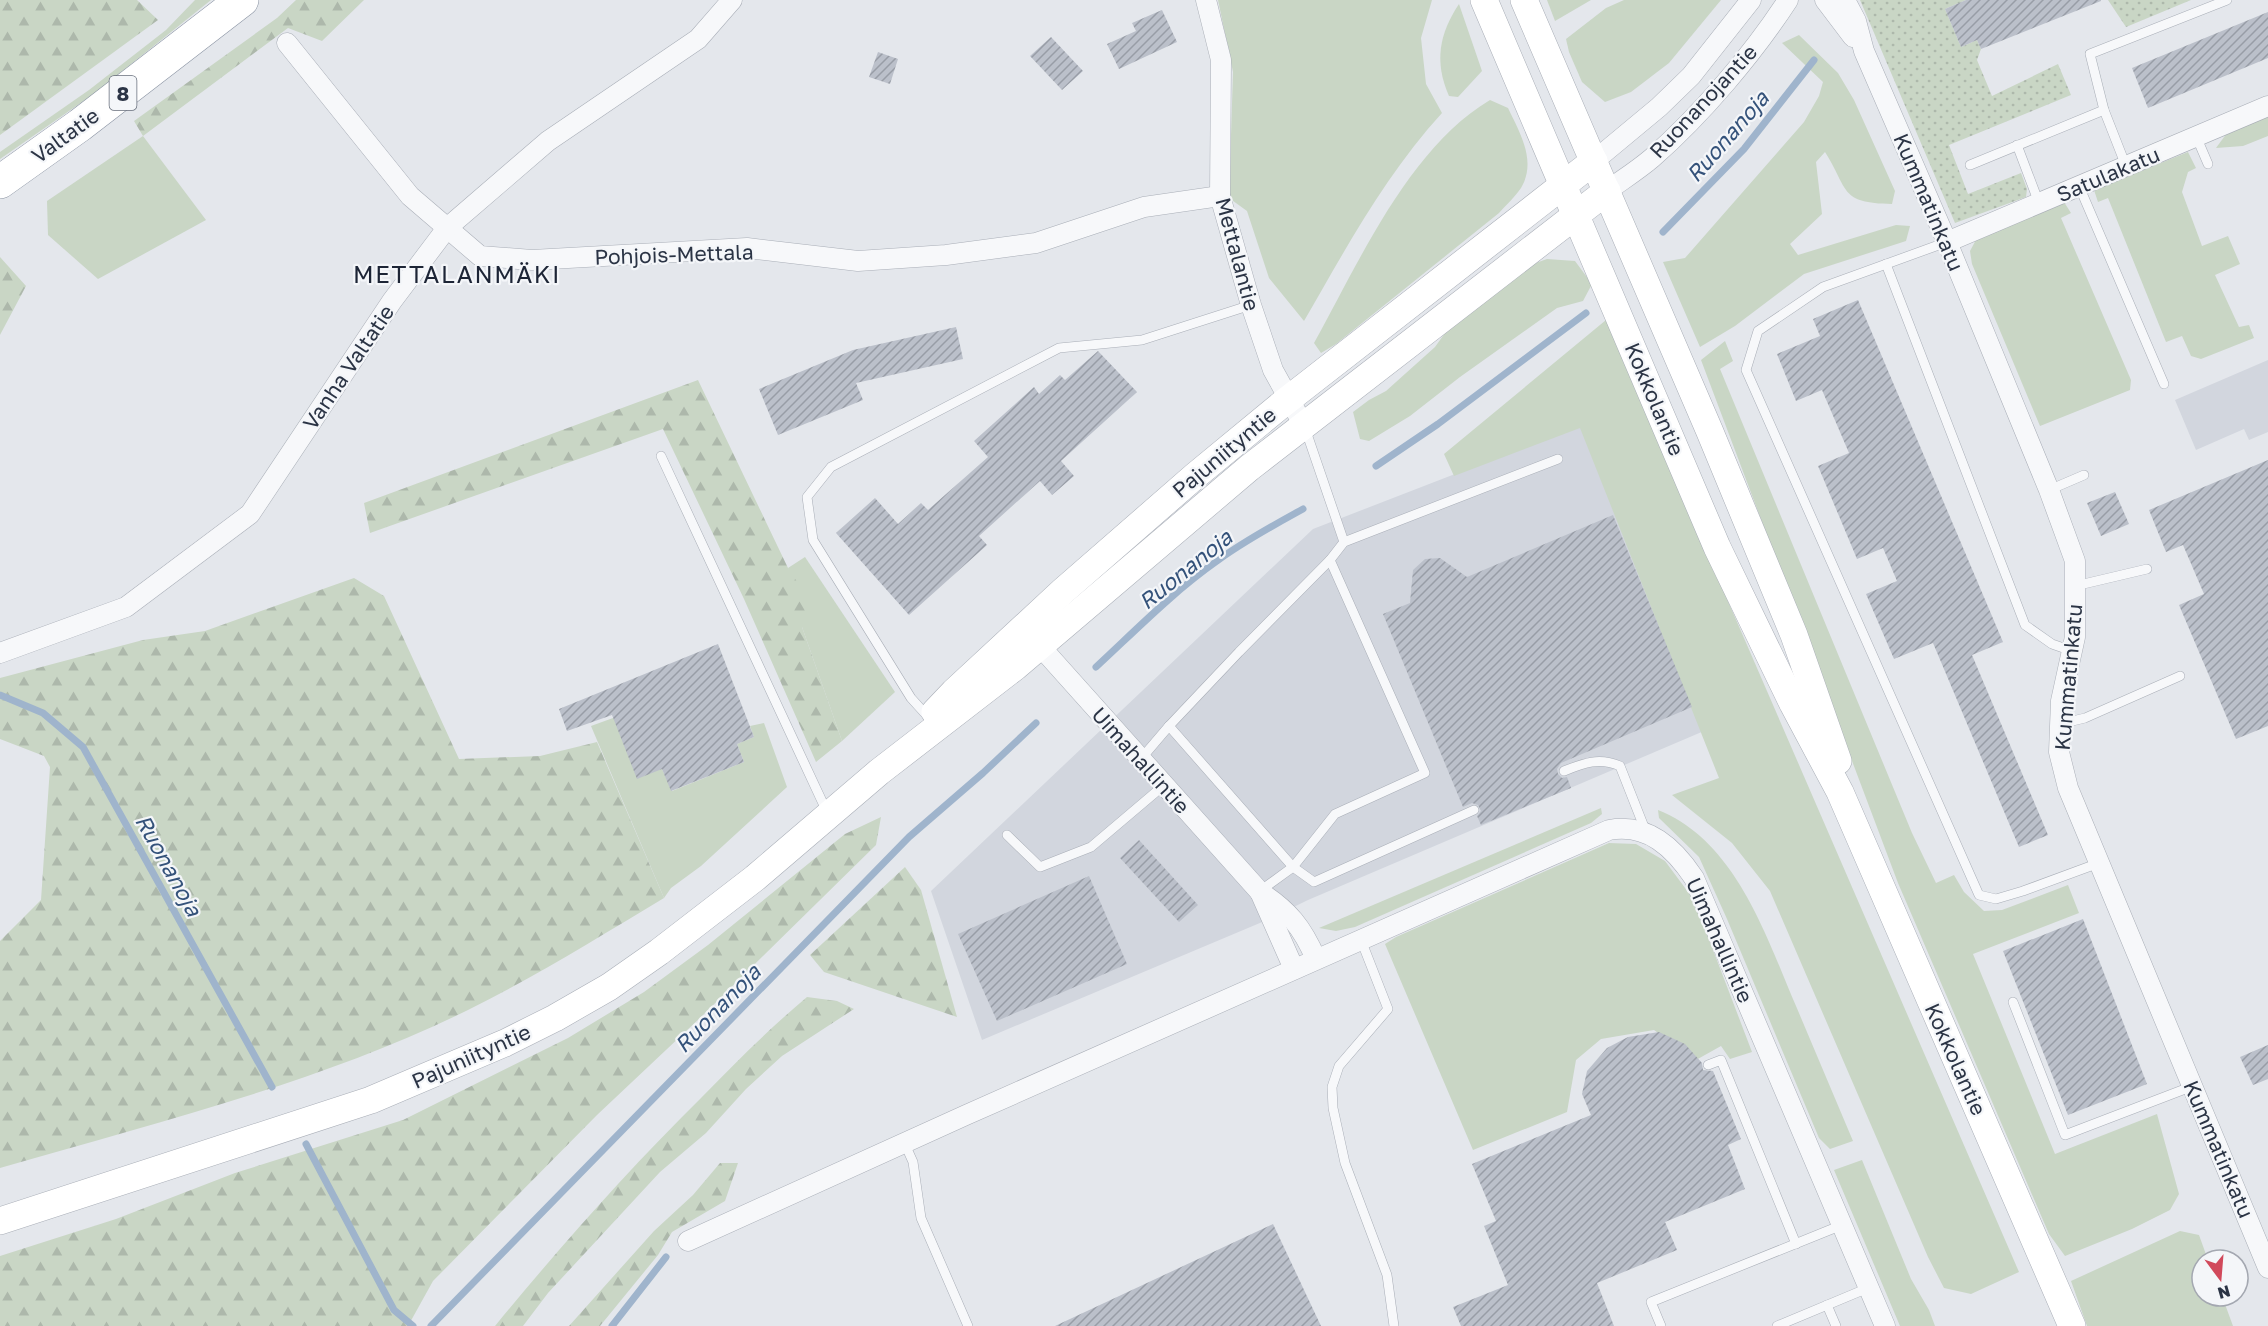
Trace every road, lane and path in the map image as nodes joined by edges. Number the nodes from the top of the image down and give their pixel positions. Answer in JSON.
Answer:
{"nodes":[{"id":1,"x":243,"y":0,"type":"edge"},
{"id":2,"x":732,"y":0,"type":"edge"},
{"id":3,"x":1206,"y":0,"type":"edge"},
{"id":4,"x":1484,"y":0,"type":"edge"},
{"id":5,"x":1524,"y":0,"type":"edge"},
{"id":6,"x":1751,"y":0,"type":"edge"},
{"id":7,"x":1788,"y":0,"type":"edge"},
{"id":8,"x":1825,"y":0,"type":"edge"},
{"id":9,"x":1845,"y":0,"type":"edge"},
{"id":10,"x":2227,"y":0,"type":"edge"},
{"id":11,"x":287,"y":43,"type":"dead end"},
{"id":12,"x":1864,"y":51,"type":"junction"},
{"id":13,"x":2268,"y":106,"type":"edge"},
{"id":14,"x":2104,"y":110,"type":"junction"},
{"id":15,"x":2196,"y":136,"type":"junction"},
{"id":16,"x":2017,"y":145,"type":"junction"},
{"id":17,"x":1594,"y":161,"type":"junction"},
{"id":18,"x":2208,"y":164,"type":"dead end"},
{"id":19,"x":1970,"y":165,"type":"dead end"},
{"id":20,"x":2126,"y":166,"type":"junction"},
{"id":21,"x":0,"y":182,"type":"edge"},
{"id":22,"x":1562,"y":186,"type":"junction"},
{"id":23,"x":2079,"y":186,"type":"junction"},
{"id":24,"x":1607,"y":191,"type":"junction"},
{"id":25,"x":1220,"y":196,"type":"junction"},
{"id":26,"x":2039,"y":203,"type":"junction"},
{"id":27,"x":1576,"y":216,"type":"junction"},
{"id":28,"x":447,"y":228,"type":"junction"},
{"id":29,"x":1947,"y":242,"type":"junction"},
{"id":30,"x":1886,"y":264,"type":"junction"},
{"id":31,"x":1251,"y":305,"type":"junction"},
{"id":32,"x":2164,"y":384,"type":"dead end"},
{"id":33,"x":1289,"y":399,"type":"junction"},
{"id":34,"x":1304,"y":426,"type":"junction"},
{"id":35,"x":661,"y":456,"type":"dead end"},
{"id":36,"x":1558,"y":459,"type":"dead end"},
{"id":37,"x":2084,"y":475,"type":"dead end"},
{"id":38,"x":2049,"y":490,"type":"junction"},
{"id":39,"x":1344,"y":542,"type":"junction"},
{"id":40,"x":1330,"y":560,"type":"junction"},
{"id":41,"x":2147,"y":568,"type":"dead end"},
{"id":42,"x":2075,"y":586,"type":"junction"},
{"id":43,"x":1032,"y":637,"type":"junction"},
{"id":44,"x":2072,"y":651,"type":"junction"},
{"id":45,"x":0,"y":653,"type":"edge"},
{"id":46,"x":2180,"y":676,"type":"dead end"},
{"id":47,"x":934,"y":722,"type":"junction"},
{"id":48,"x":2060,"y":724,"type":"junction"},
{"id":49,"x":1169,"y":726,"type":"junction"},
{"id":50,"x":1140,"y":760,"type":"junction"},
{"id":51,"x":1564,"y":771,"type":"dead end"},
{"id":52,"x":1163,"y":786,"type":"junction"},
{"id":53,"x":1840,"y":792,"type":"junction"},
{"id":54,"x":1474,"y":810,"type":"dead end"},
{"id":55,"x":830,"y":817,"type":"junction"},
{"id":56,"x":1647,"y":834,"type":"junction"},
{"id":57,"x":1006,"y":835,"type":"dead end"},
{"id":58,"x":2099,"y":863,"type":"junction"},
{"id":59,"x":1293,"y":867,"type":"junction"},
{"id":60,"x":1260,"y":892,"type":"junction"},
{"id":61,"x":1361,"y":940,"type":"junction"},
{"id":62,"x":1316,"y":959,"type":"junction"},
{"id":63,"x":1294,"y":969,"type":"junction"},
{"id":64,"x":2013,"y":1002,"type":"dead end"},
{"id":65,"x":1708,"y":1065,"type":"dead end"},
{"id":66,"x":2193,"y":1086,"type":"junction"},
{"id":67,"x":904,"y":1142,"type":"junction"},
{"id":68,"x":0,"y":1221,"type":"edge"},
{"id":69,"x":1842,"y":1225,"type":"junction"},
{"id":70,"x":688,"y":1240,"type":"dead end"},
{"id":71,"x":1796,"y":1244,"type":"junction"},
{"id":72,"x":2268,"y":1268,"type":"edge"},
{"id":73,"x":1868,"y":1288,"type":"junction"},
{"id":74,"x":1827,"y":1305,"type":"junction"},
{"id":75,"x":968,"y":1326,"type":"edge"},
{"id":76,"x":1394,"y":1326,"type":"edge"},
{"id":77,"x":1660,"y":1326,"type":"edge"},
{"id":78,"x":1777,"y":1326,"type":"edge"},
{"id":79,"x":1836,"y":1326,"type":"edge"},
{"id":80,"x":1885,"y":1326,"type":"edge"},
{"id":81,"x":2072,"y":1326,"type":"edge"}],
"edges":[{"from":1,"to":21,"type":"highway","name":"Valtatie","number":"8"},
{"from":2,"to":28,"type":"street","name":"Vanha Valtatie"},
{"from":3,"to":25,"type":"street","name":"Mettalantie"},
{"from":4,"to":22,"type":"street","name":"Kokkolantie"},
{"from":5,"to":17,"type":"street","name":"Kokkolantie"},
{"from":6,"to":17,"type":"street","name":"Ruonanojantie"},
{"from":7,"to":24,"type":"street","name":"Ruonanojantie"},
{"from":8,"to":12,"type":"street","name":"Kummatinkatu"},
{"from":9,"to":12,"type":"street","name":"Kummatinkatu"},
{"from":10,"to":14,"type":"lane"},
{"from":11,"to":28,"type":"street","name":"Pohjois-Mettala"},
{"from":12,"to":29,"type":"street","name":"Kummatinkatu"},
{"from":13,"to":15,"type":"street","name":"Satulakatu"},
{"from":14,"to":16,"type":"lane"},
{"from":14,"to":20,"type":"lane"},
{"from":15,"to":18,"type":"lane"},
{"from":15,"to":20,"type":"street","name":"Satulakatu"},
{"from":16,"to":19,"type":"lane"},
{"from":16,"to":26,"type":"lane"},
{"from":17,"to":22,"type":"street","name":"Pajuniityntie"},
{"from":17,"to":24,"type":"street","name":"Kokkolantie"},
{"from":20,"to":23,"type":"street","name":"Satulakatu"},
{"from":22,"to":27,"type":"street","name":"Kokkolantie"},
{"from":22,"to":33,"type":"street","name":"Pajuniityntie"},
{"from":23,"to":26,"type":"street","name":"Satulakatu"},
{"from":23,"to":32,"type":"lane"},
{"from":24,"to":27,"type":"street","name":"Pajuniityntie"},
{"from":24,"to":53,"type":"street","name":"Kokkolantie"},
{"from":25,"to":28,"type":"street","name":"Pohjois-Mettala"},
{"from":25,"to":31,"type":"street","name":"Mettalantie"},
{"from":26,"to":29,"type":"street","name":"Satulakatu"},
{"from":27,"to":34,"type":"street","name":"Pajuniityntie"},
{"from":27,"to":53,"type":"street","name":"Kokkolantie"},
{"from":28,"to":45,"type":"street","name":"Vanha Valtatie"},
{"from":29,"to":30,"type":"lane"},
{"from":29,"to":38,"type":"street","name":"Kummatinkatu"},
{"from":30,"to":44,"type":"lane"},
{"from":30,"to":58,"type":"lane"},
{"from":31,"to":33,"type":"street","name":"Mettalantie"},
{"from":31,"to":47,"type":"lane"},
{"from":33,"to":34,"type":"street","name":"Mettalantie"},
{"from":33,"to":43,"type":"street","name":"Pajuniityntie"},
{"from":34,"to":39,"type":"lane"},
{"from":34,"to":43,"type":"street","name":"Pajuniityntie"},
{"from":35,"to":55,"type":"lane"},
{"from":36,"to":39,"type":"lane"},
{"from":37,"to":38,"type":"lane"},
{"from":38,"to":42,"type":"street","name":"Kummatinkatu"},
{"from":39,"to":40,"type":"lane"},
{"from":40,"to":49,"type":"lane"},
{"from":40,"to":59,"type":"lane"},
{"from":41,"to":42,"type":"lane"},
{"from":42,"to":44,"type":"street","name":"Kummatinkatu"},
{"from":43,"to":47,"type":"street","name":"Pajuniityntie"},
{"from":43,"to":50,"type":"street","name":"Uimahallintie"},
{"from":44,"to":48,"type":"street","name":"Kummatinkatu"},
{"from":46,"to":48,"type":"lane"},
{"from":47,"to":55,"type":"street","name":"Pajuniityntie"},
{"from":48,"to":58,"type":"street","name":"Kummatinkatu"},
{"from":49,"to":50,"type":"lane"},
{"from":49,"to":59,"type":"lane"},
{"from":50,"to":52,"type":"street","name":"Uimahallintie"},
{"from":51,"to":56,"type":"lane"},
{"from":52,"to":57,"type":"lane"},
{"from":52,"to":60,"type":"street","name":"Uimahallintie"},
{"from":53,"to":81,"type":"street","name":"Kokkolantie"},
{"from":54,"to":59,"type":"lane"},
{"from":55,"to":68,"type":"street","name":"Pajuniityntie"},
{"from":56,"to":61,"type":"street","name":"Uimahallintie"},
{"from":56,"to":69,"type":"street","name":"Uimahallintie"},
{"from":58,"to":66,"type":"street","name":"Kummatinkatu"},
{"from":59,"to":60,"type":"lane"},
{"from":60,"to":62,"type":"street","name":"Uimahallintie"},
{"from":60,"to":63,"type":"street","name":"Uimahallintie"},
{"from":61,"to":62,"type":"street","name":"Uimahallintie"},
{"from":61,"to":76,"type":"lane"},
{"from":62,"to":63,"type":"street","name":"Uimahallintie"},
{"from":63,"to":67,"type":"street"},
{"from":64,"to":66,"type":"lane"},
{"from":65,"to":71,"type":"lane"},
{"from":66,"to":72,"type":"street","name":"Kummatinkatu"},
{"from":67,"to":70,"type":"street"},
{"from":67,"to":75,"type":"lane"},
{"from":69,"to":71,"type":"lane"},
{"from":69,"to":73,"type":"street","name":"Uimahallintie"},
{"from":71,"to":77,"type":"lane"},
{"from":73,"to":74,"type":"lane"},
{"from":73,"to":80,"type":"street","name":"Uimahallintie"},
{"from":74,"to":78,"type":"lane"},
{"from":74,"to":79,"type":"lane"}]}
